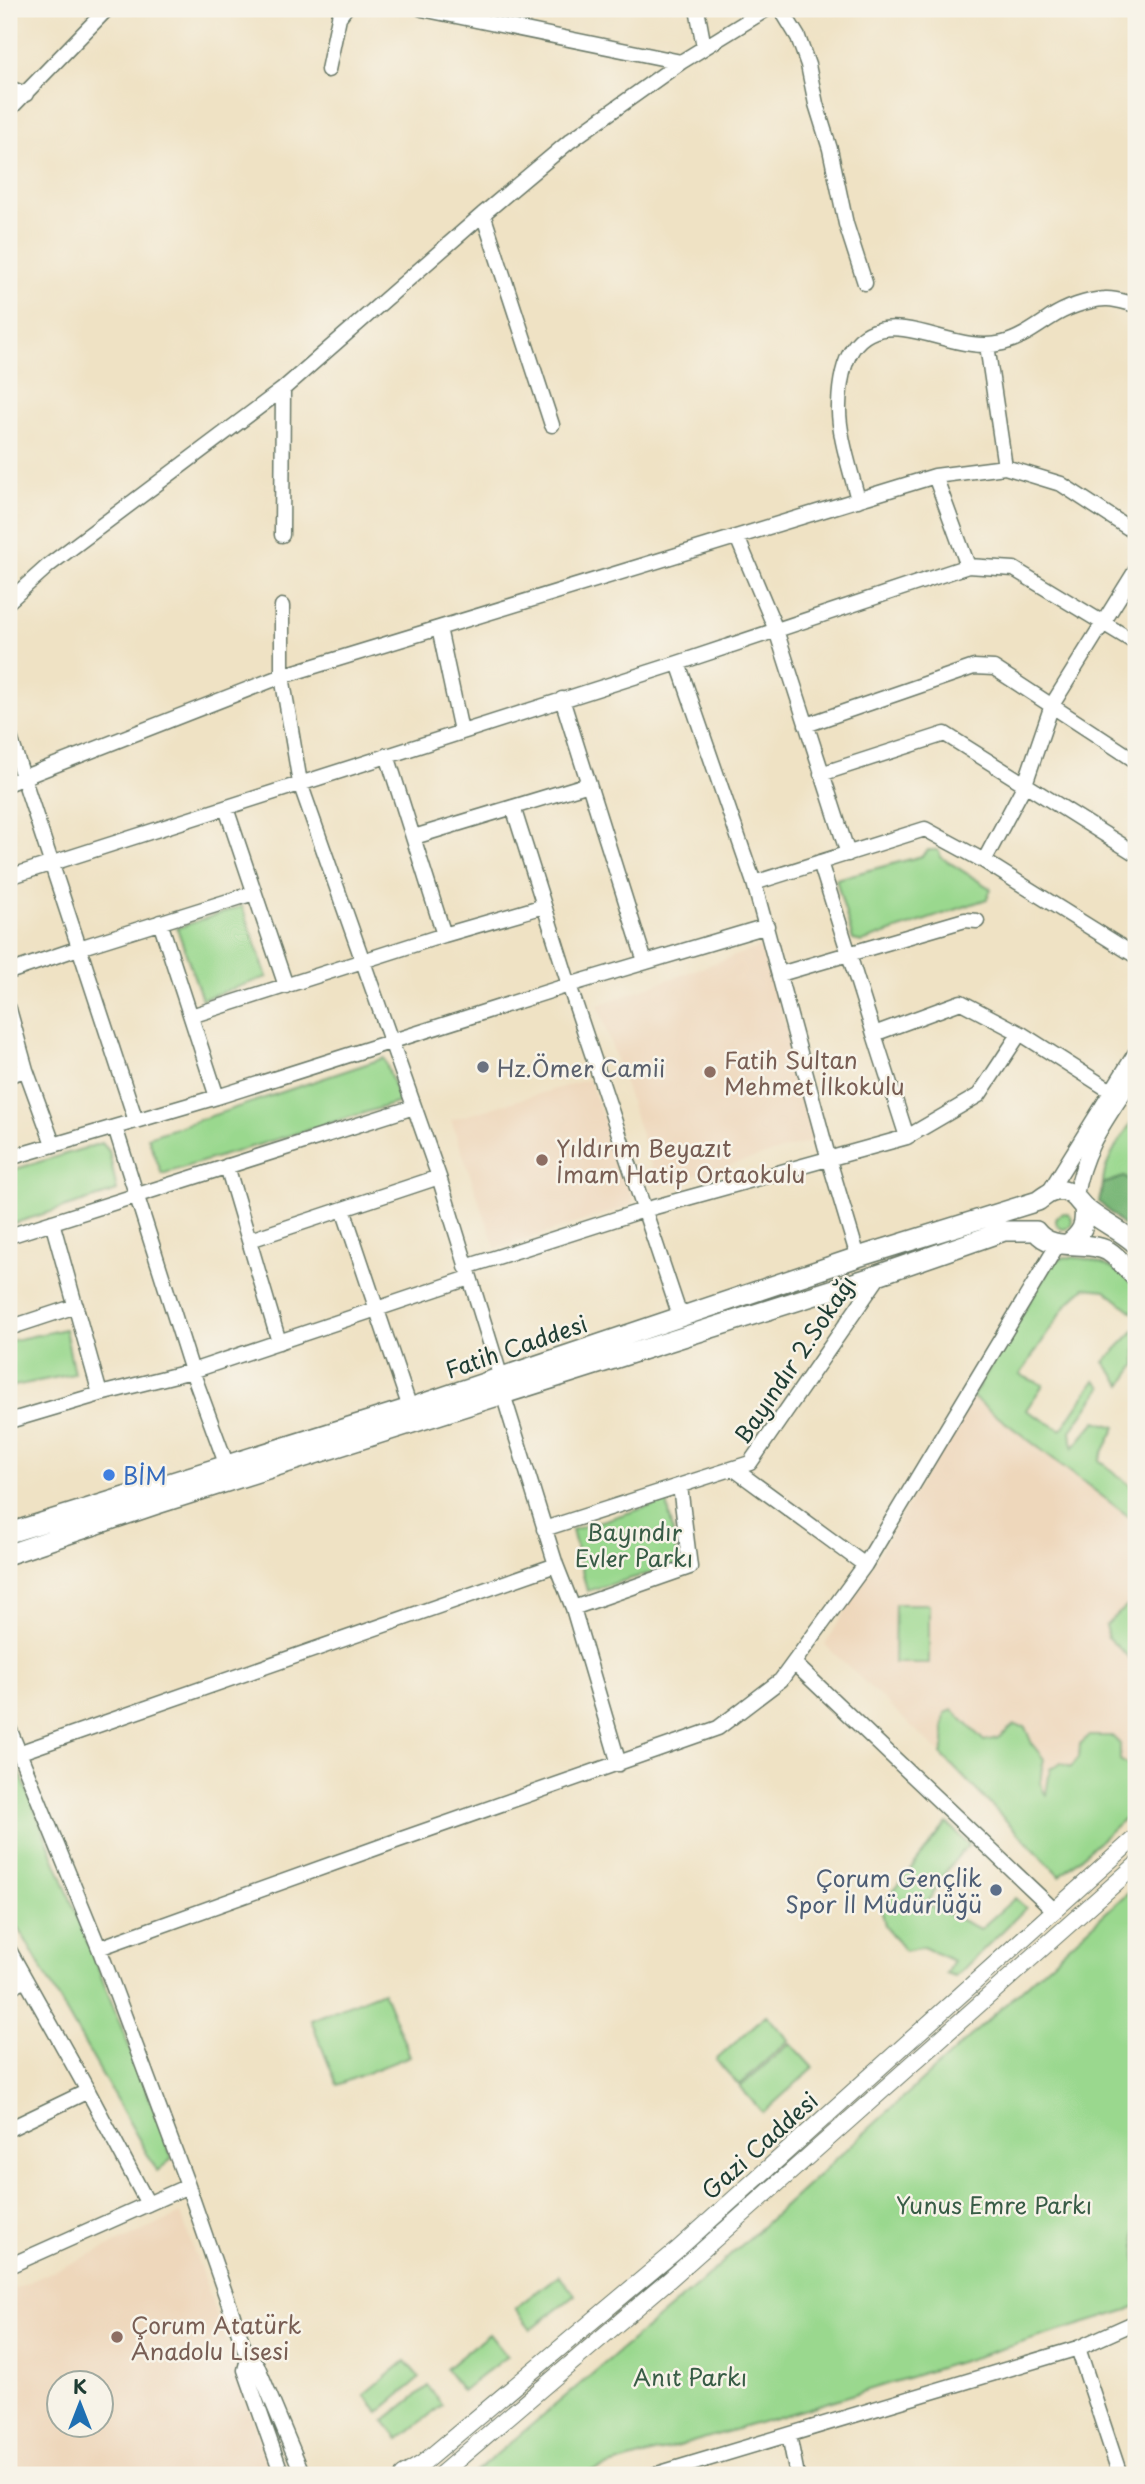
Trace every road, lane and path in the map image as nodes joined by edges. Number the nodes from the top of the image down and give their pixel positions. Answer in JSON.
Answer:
{"nodes":[{"id":1,"x":104,"y":9,"type":"edge"},
{"id":2,"x":345,"y":9,"type":"edge"},
{"id":3,"x":422,"y":9,"type":"edge"},
{"id":4,"x":697,"y":9,"type":"edge"},
{"id":5,"x":767,"y":9,"type":"edge"},
{"id":6,"x":782,"y":9,"type":"edge"},
{"id":7,"x":704,"y":47,"type":"junction"},
{"id":8,"x":681,"y":62,"type":"junction"},
{"id":9,"x":328,"y":70,"type":"dead end"},
{"id":10,"x":9,"y":88,"type":"edge"},
{"id":11,"x":26,"y":93,"type":"junction"},
{"id":12,"x":9,"y":110,"type":"edge"},
{"id":13,"x":483,"y":214,"type":"junction"},
{"id":14,"x":865,"y":282,"type":"dead end"},
{"id":15,"x":1136,"y":305,"type":"edge"},
{"id":16,"x":987,"y":345,"type":"junction"},
{"id":17,"x":284,"y":389,"type":"junction"},
{"id":18,"x":552,"y":425,"type":"dead end"},
{"id":19,"x":1005,"y":467,"type":"junction"},
{"id":20,"x":935,"y":476,"type":"junction"},
{"id":21,"x":858,"y":500,"type":"junction"},
{"id":22,"x":1136,"y":533,"type":"edge"},
{"id":23,"x":282,"y":535,"type":"dead end"},
{"id":24,"x":737,"y":537,"type":"junction"},
{"id":25,"x":968,"y":566,"type":"junction"},
{"id":26,"x":1136,"y":570,"type":"edge"},
{"id":27,"x":9,"y":601,"type":"edge"},
{"id":28,"x":282,"y":606,"type":"dead end"},
{"id":29,"x":1105,"y":623,"type":"junction"},
{"id":30,"x":439,"y":628,"type":"junction"},
{"id":31,"x":776,"y":630,"type":"junction"},
{"id":32,"x":1136,"y":643,"type":"edge"},
{"id":33,"x":678,"y":663,"type":"junction"},
{"id":34,"x":282,"y":676,"type":"junction"},
{"id":35,"x":562,"y":699,"type":"junction"},
{"id":36,"x":1052,"y":705,"type":"junction"},
{"id":37,"x":806,"y":725,"type":"junction"},
{"id":38,"x":461,"y":731,"type":"junction"},
{"id":39,"x":9,"y":734,"type":"edge"},
{"id":40,"x":387,"y":755,"type":"junction"},
{"id":41,"x":1136,"y":761,"type":"edge"},
{"id":42,"x":821,"y":774,"type":"junction"},
{"id":43,"x":24,"y":778,"type":"junction"},
{"id":44,"x":9,"y":783,"type":"edge"},
{"id":45,"x":300,"y":783,"type":"junction"},
{"id":46,"x":589,"y":783,"type":"junction"},
{"id":47,"x":1025,"y":784,"type":"junction"},
{"id":48,"x":513,"y":807,"type":"junction"},
{"id":49,"x":226,"y":808,"type":"junction"},
{"id":50,"x":414,"y":837,"type":"junction"},
{"id":51,"x":1136,"y":852,"type":"edge"},
{"id":52,"x":848,"y":853,"type":"junction"},
{"id":53,"x":984,"y":861,"type":"junction"},
{"id":54,"x":52,"y":862,"type":"junction"},
{"id":55,"x":820,"y":862,"type":"junction"},
{"id":56,"x":9,"y":877,"type":"edge"},
{"id":57,"x":754,"y":883,"type":"junction"},
{"id":58,"x":254,"y":893,"type":"junction"},
{"id":59,"x":544,"y":906,"type":"junction"},
{"id":60,"x":977,"y":921,"type":"dead end"},
{"id":61,"x":160,"y":922,"type":"junction"},
{"id":62,"x":767,"y":926,"type":"junction"},
{"id":63,"x":444,"y":934,"type":"junction"},
{"id":64,"x":79,"y":948,"type":"junction"},
{"id":65,"x":849,"y":954,"type":"junction"},
{"id":66,"x":1136,"y":956,"type":"edge"},
{"id":67,"x":363,"y":960,"type":"junction"},
{"id":68,"x":645,"y":962,"type":"junction"},
{"id":69,"x":9,"y":972,"type":"edge"},
{"id":70,"x":780,"y":974,"type":"junction"},
{"id":71,"x":569,"y":985,"type":"junction"},
{"id":72,"x":286,"y":986,"type":"junction"},
{"id":73,"x":9,"y":1009,"type":"edge"},
{"id":74,"x":191,"y":1016,"type":"junction"},
{"id":75,"x":1020,"y":1033,"type":"junction"},
{"id":76,"x":874,"y":1034,"type":"junction"},
{"id":77,"x":391,"y":1041,"type":"junction"},
{"id":78,"x":1136,"y":1052,"type":"edge"},
{"id":79,"x":26,"y":1070,"type":"junction"},
{"id":80,"x":9,"y":1074,"type":"edge"},
{"id":81,"x":1136,"y":1074,"type":"edge"},
{"id":82,"x":1111,"y":1091,"type":"junction"},
{"id":83,"x":217,"y":1097,"type":"junction"},
{"id":84,"x":414,"y":1107,"type":"junction"},
{"id":85,"x":136,"y":1121,"type":"junction"},
{"id":86,"x":115,"y":1127,"type":"junction"},
{"id":87,"x":907,"y":1137,"type":"junction"},
{"id":88,"x":53,"y":1144,"type":"junction"},
{"id":89,"x":9,"y":1158,"type":"edge"},
{"id":90,"x":829,"y":1160,"type":"junction"},
{"id":91,"x":227,"y":1166,"type":"junction"},
{"id":92,"x":439,"y":1177,"type":"junction"},
{"id":93,"x":136,"y":1194,"type":"junction"},
{"id":94,"x":1043,"y":1196,"type":"junction"},
{"id":95,"x":1080,"y":1202,"type":"junction"},
{"id":96,"x":343,"y":1209,"type":"junction"},
{"id":97,"x":644,"y":1210,"type":"junction"},
{"id":98,"x":52,"y":1222,"type":"junction"},
{"id":99,"x":1036,"y":1231,"type":"junction"},
{"id":100,"x":9,"y":1236,"type":"edge"},
{"id":101,"x":250,"y":1240,"type":"junction"},
{"id":102,"x":1063,"y":1244,"type":"junction"},
{"id":103,"x":1136,"y":1244,"type":"edge"},
{"id":104,"x":858,"y":1257,"type":"junction"},
{"id":105,"x":467,"y":1273,"type":"junction"},
{"id":106,"x":880,"y":1275,"type":"junction"},
{"id":107,"x":1136,"y":1278,"type":"edge"},
{"id":108,"x":76,"y":1306,"type":"junction"},
{"id":109,"x":377,"y":1310,"type":"junction"},
{"id":110,"x":680,"y":1316,"type":"junction"},
{"id":111,"x":9,"y":1328,"type":"edge"},
{"id":112,"x":279,"y":1342,"type":"junction"},
{"id":113,"x":192,"y":1371,"type":"junction"},
{"id":114,"x":502,"y":1386,"type":"junction"},
{"id":115,"x":100,"y":1394,"type":"junction"},
{"id":116,"x":410,"y":1408,"type":"junction"},
{"id":117,"x":9,"y":1421,"type":"edge"},
{"id":118,"x":227,"y":1466,"type":"junction"},
{"id":119,"x":734,"y":1469,"type":"junction"},
{"id":120,"x":680,"y":1486,"type":"junction"},
{"id":121,"x":544,"y":1529,"type":"junction"},
{"id":122,"x":9,"y":1533,"type":"edge"},
{"id":123,"x":9,"y":1554,"type":"edge"},
{"id":124,"x":556,"y":1565,"type":"junction"},
{"id":125,"x":865,"y":1565,"type":"junction"},
{"id":126,"x":573,"y":1608,"type":"junction"},
{"id":127,"x":794,"y":1663,"type":"junction"},
{"id":128,"x":9,"y":1728,"type":"edge"},
{"id":129,"x":18,"y":1754,"type":"junction"},
{"id":130,"x":619,"y":1764,"type":"junction"},
{"id":131,"x":1136,"y":1837,"type":"edge"},
{"id":132,"x":1136,"y":1865,"type":"edge"},
{"id":133,"x":1054,"y":1910,"type":"junction"},
{"id":134,"x":99,"y":1948,"type":"junction"},
{"id":135,"x":9,"y":1950,"type":"edge"},
{"id":136,"x":26,"y":1980,"type":"junction"},
{"id":137,"x":9,"y":1988,"type":"edge"},
{"id":138,"x":88,"y":2091,"type":"junction"},
{"id":139,"x":9,"y":2129,"type":"edge"},
{"id":140,"x":188,"y":2186,"type":"junction"},
{"id":141,"x":148,"y":2204,"type":"junction"},
{"id":142,"x":9,"y":2266,"type":"edge"},
{"id":143,"x":1136,"y":2322,"type":"edge"},
{"id":144,"x":1078,"y":2348,"type":"junction"},
{"id":145,"x":248,"y":2359,"type":"junction"},
{"id":146,"x":789,"y":2435,"type":"junction"},
{"id":147,"x":427,"y":2469,"type":"edge"},
{"id":148,"x":282,"y":2475,"type":"edge"},
{"id":149,"x":303,"y":2475,"type":"edge"},
{"id":150,"x":403,"y":2475,"type":"edge"},
{"id":151,"x":440,"y":2475,"type":"edge"},
{"id":152,"x":654,"y":2475,"type":"edge"},
{"id":153,"x":797,"y":2475,"type":"edge"},
{"id":154,"x":1120,"y":2475,"type":"edge"}],
"edges":[{"from":1,"to":11,"type":"street"},
{"from":2,"to":9,"type":"street"},
{"from":3,"to":8,"type":"street"},
{"from":4,"to":7,"type":"street"},
{"from":5,"to":7,"type":"street"},
{"from":6,"to":14,"type":"street"},
{"from":7,"to":8,"type":"street"},
{"from":8,"to":13,"type":"street"},
{"from":10,"to":11,"type":"street"},
{"from":11,"to":12,"type":"street"},
{"from":13,"to":17,"type":"street"},
{"from":13,"to":18,"type":"street"},
{"from":15,"to":16,"type":"street"},
{"from":16,"to":19,"type":"street"},
{"from":16,"to":21,"type":"street"},
{"from":17,"to":23,"type":"street"},
{"from":17,"to":27,"type":"street"},
{"from":19,"to":20,"type":"street"},
{"from":19,"to":22,"type":"street"},
{"from":20,"to":21,"type":"street"},
{"from":20,"to":25,"type":"street"},
{"from":21,"to":24,"type":"street"},
{"from":24,"to":30,"type":"street"},
{"from":24,"to":31,"type":"street"},
{"from":25,"to":29,"type":"street"},
{"from":25,"to":31,"type":"street"},
{"from":26,"to":29,"type":"street"},
{"from":28,"to":34,"type":"street"},
{"from":29,"to":32,"type":"street"},
{"from":29,"to":36,"type":"street"},
{"from":30,"to":34,"type":"street"},
{"from":30,"to":38,"type":"street"},
{"from":31,"to":33,"type":"street"},
{"from":31,"to":37,"type":"street"},
{"from":33,"to":35,"type":"street"},
{"from":33,"to":57,"type":"street"},
{"from":34,"to":43,"type":"street"},
{"from":34,"to":45,"type":"street"},
{"from":35,"to":38,"type":"street"},
{"from":35,"to":46,"type":"street"},
{"from":36,"to":37,"type":"street"},
{"from":36,"to":41,"type":"street"},
{"from":36,"to":47,"type":"street"},
{"from":37,"to":42,"type":"street"},
{"from":38,"to":40,"type":"street"},
{"from":39,"to":43,"type":"street"},
{"from":40,"to":45,"type":"street"},
{"from":40,"to":50,"type":"street"},
{"from":42,"to":47,"type":"street"},
{"from":42,"to":52,"type":"street"},
{"from":43,"to":44,"type":"street"},
{"from":43,"to":54,"type":"street"},
{"from":45,"to":49,"type":"street"},
{"from":45,"to":67,"type":"street"},
{"from":46,"to":48,"type":"street"},
{"from":46,"to":68,"type":"street"},
{"from":47,"to":51,"type":"street"},
{"from":47,"to":53,"type":"street"},
{"from":48,"to":50,"type":"street"},
{"from":48,"to":59,"type":"street"},
{"from":49,"to":54,"type":"street"},
{"from":49,"to":58,"type":"street"},
{"from":50,"to":63,"type":"street"},
{"from":52,"to":53,"type":"street"},
{"from":52,"to":55,"type":"street"},
{"from":53,"to":66,"type":"street"},
{"from":54,"to":56,"type":"street"},
{"from":54,"to":64,"type":"street"},
{"from":55,"to":57,"type":"street"},
{"from":55,"to":65,"type":"street"},
{"from":57,"to":62,"type":"street"},
{"from":58,"to":61,"type":"street"},
{"from":58,"to":72,"type":"street"},
{"from":59,"to":63,"type":"street"},
{"from":59,"to":71,"type":"street"},
{"from":60,"to":65,"type":"street"},
{"from":61,"to":64,"type":"street"},
{"from":61,"to":74,"type":"street"},
{"from":62,"to":68,"type":"street"},
{"from":62,"to":70,"type":"street"},
{"from":63,"to":67,"type":"street"},
{"from":64,"to":69,"type":"street"},
{"from":64,"to":85,"type":"street"},
{"from":65,"to":70,"type":"street"},
{"from":65,"to":76,"type":"street"},
{"from":67,"to":72,"type":"street"},
{"from":67,"to":77,"type":"street"},
{"from":68,"to":71,"type":"street"},
{"from":70,"to":90,"type":"street"},
{"from":71,"to":77,"type":"street"},
{"from":71,"to":97,"type":"street"},
{"from":72,"to":74,"type":"street"},
{"from":73,"to":79,"type":"street"},
{"from":74,"to":83,"type":"street"},
{"from":75,"to":76,"type":"street"},
{"from":75,"to":82,"type":"street"},
{"from":75,"to":87,"type":"street"},
{"from":76,"to":87,"type":"street"},
{"from":77,"to":83,"type":"street"},
{"from":77,"to":84,"type":"street"},
{"from":78,"to":82,"type":"street"},
{"from":79,"to":80,"type":"street"},
{"from":79,"to":88,"type":"street"},
{"from":81,"to":95,"type":"street"},
{"from":82,"to":94,"type":"street"},
{"from":83,"to":85,"type":"street"},
{"from":84,"to":91,"type":"street"},
{"from":84,"to":92,"type":"street"},
{"from":85,"to":86,"type":"street"},
{"from":86,"to":88,"type":"street"},
{"from":86,"to":93,"type":"street"},
{"from":87,"to":90,"type":"street"},
{"from":88,"to":89,"type":"street"},
{"from":90,"to":97,"type":"street"},
{"from":90,"to":104,"type":"street"},
{"from":91,"to":93,"type":"street"},
{"from":91,"to":101,"type":"street"},
{"from":92,"to":96,"type":"street"},
{"from":92,"to":105,"type":"street"},
{"from":93,"to":98,"type":"street"},
{"from":93,"to":113,"type":"street"},
{"from":94,"to":95,"type":"main road","name":"Fatih Caddesi"},
{"from":94,"to":99,"type":"main road"},
{"from":94,"to":104,"type":"main road","name":"Fatih Caddesi"},
{"from":95,"to":102,"type":"main road"},
{"from":95,"to":103,"type":"main road","name":"Fatih Caddesi"},
{"from":96,"to":101,"type":"street"},
{"from":96,"to":109,"type":"street"},
{"from":97,"to":105,"type":"street"},
{"from":97,"to":110,"type":"street"},
{"from":98,"to":100,"type":"street"},
{"from":98,"to":108,"type":"street"},
{"from":99,"to":102,"type":"main road"},
{"from":99,"to":106,"type":"main road","name":"Fatih Caddesi"},
{"from":101,"to":112,"type":"street"},
{"from":102,"to":107,"type":"main road"},
{"from":102,"to":125,"type":"street"},
{"from":104,"to":110,"type":"main road","name":"Fatih Caddesi"},
{"from":105,"to":109,"type":"street"},
{"from":105,"to":114,"type":"street"},
{"from":106,"to":114,"type":"main road","name":"Fatih Caddesi"},
{"from":106,"to":119,"type":"street","name":"Bayındır 2.Sokağı"},
{"from":108,"to":111,"type":"street"},
{"from":108,"to":115,"type":"street"},
{"from":109,"to":112,"type":"street"},
{"from":109,"to":116,"type":"street"},
{"from":110,"to":114,"type":"main road","name":"Fatih Caddesi"},
{"from":112,"to":113,"type":"street"},
{"from":113,"to":115,"type":"street"},
{"from":113,"to":118,"type":"street"},
{"from":114,"to":116,"type":"main road","name":"Fatih Caddesi"},
{"from":114,"to":121,"type":"street"},
{"from":114,"to":123,"type":"main road","name":"Fatih Caddesi"},
{"from":115,"to":117,"type":"street"},
{"from":116,"to":118,"type":"main road","name":"Fatih Caddesi"},
{"from":118,"to":122,"type":"main road","name":"Fatih Caddesi"},
{"from":119,"to":120,"type":"street","name":"Bayındır 2.Sokağı"},
{"from":119,"to":125,"type":"street"},
{"from":120,"to":121,"type":"street","name":"Bayındır 2.Sokağı"},
{"from":120,"to":126,"type":"street"},
{"from":121,"to":124,"type":"street"},
{"from":124,"to":126,"type":"street"},
{"from":124,"to":129,"type":"street"},
{"from":125,"to":127,"type":"street"},
{"from":126,"to":130,"type":"street"},
{"from":127,"to":130,"type":"street"},
{"from":127,"to":133,"type":"street"},
{"from":128,"to":129,"type":"street"},
{"from":129,"to":134,"type":"street"},
{"from":130,"to":134,"type":"street"},
{"from":131,"to":133,"type":"street","name":"Gazi Caddesi"},
{"from":132,"to":151,"type":"street","name":"Gazi Caddesi"},
{"from":133,"to":147,"type":"street","name":"Gazi Caddesi"},
{"from":134,"to":140,"type":"street"},
{"from":135,"to":136,"type":"street"},
{"from":136,"to":137,"type":"street"},
{"from":136,"to":138,"type":"street"},
{"from":138,"to":139,"type":"street"},
{"from":138,"to":141,"type":"street"},
{"from":140,"to":141,"type":"street"},
{"from":140,"to":145,"type":"street"},
{"from":141,"to":142,"type":"street"},
{"from":143,"to":144,"type":"street"},
{"from":144,"to":146,"type":"street"},
{"from":144,"to":154,"type":"street"},
{"from":145,"to":148,"type":"street"},
{"from":145,"to":149,"type":"street"},
{"from":146,"to":152,"type":"street"},
{"from":146,"to":153,"type":"street"},
{"from":147,"to":150,"type":"street","name":"Gazi Caddesi"}]}
